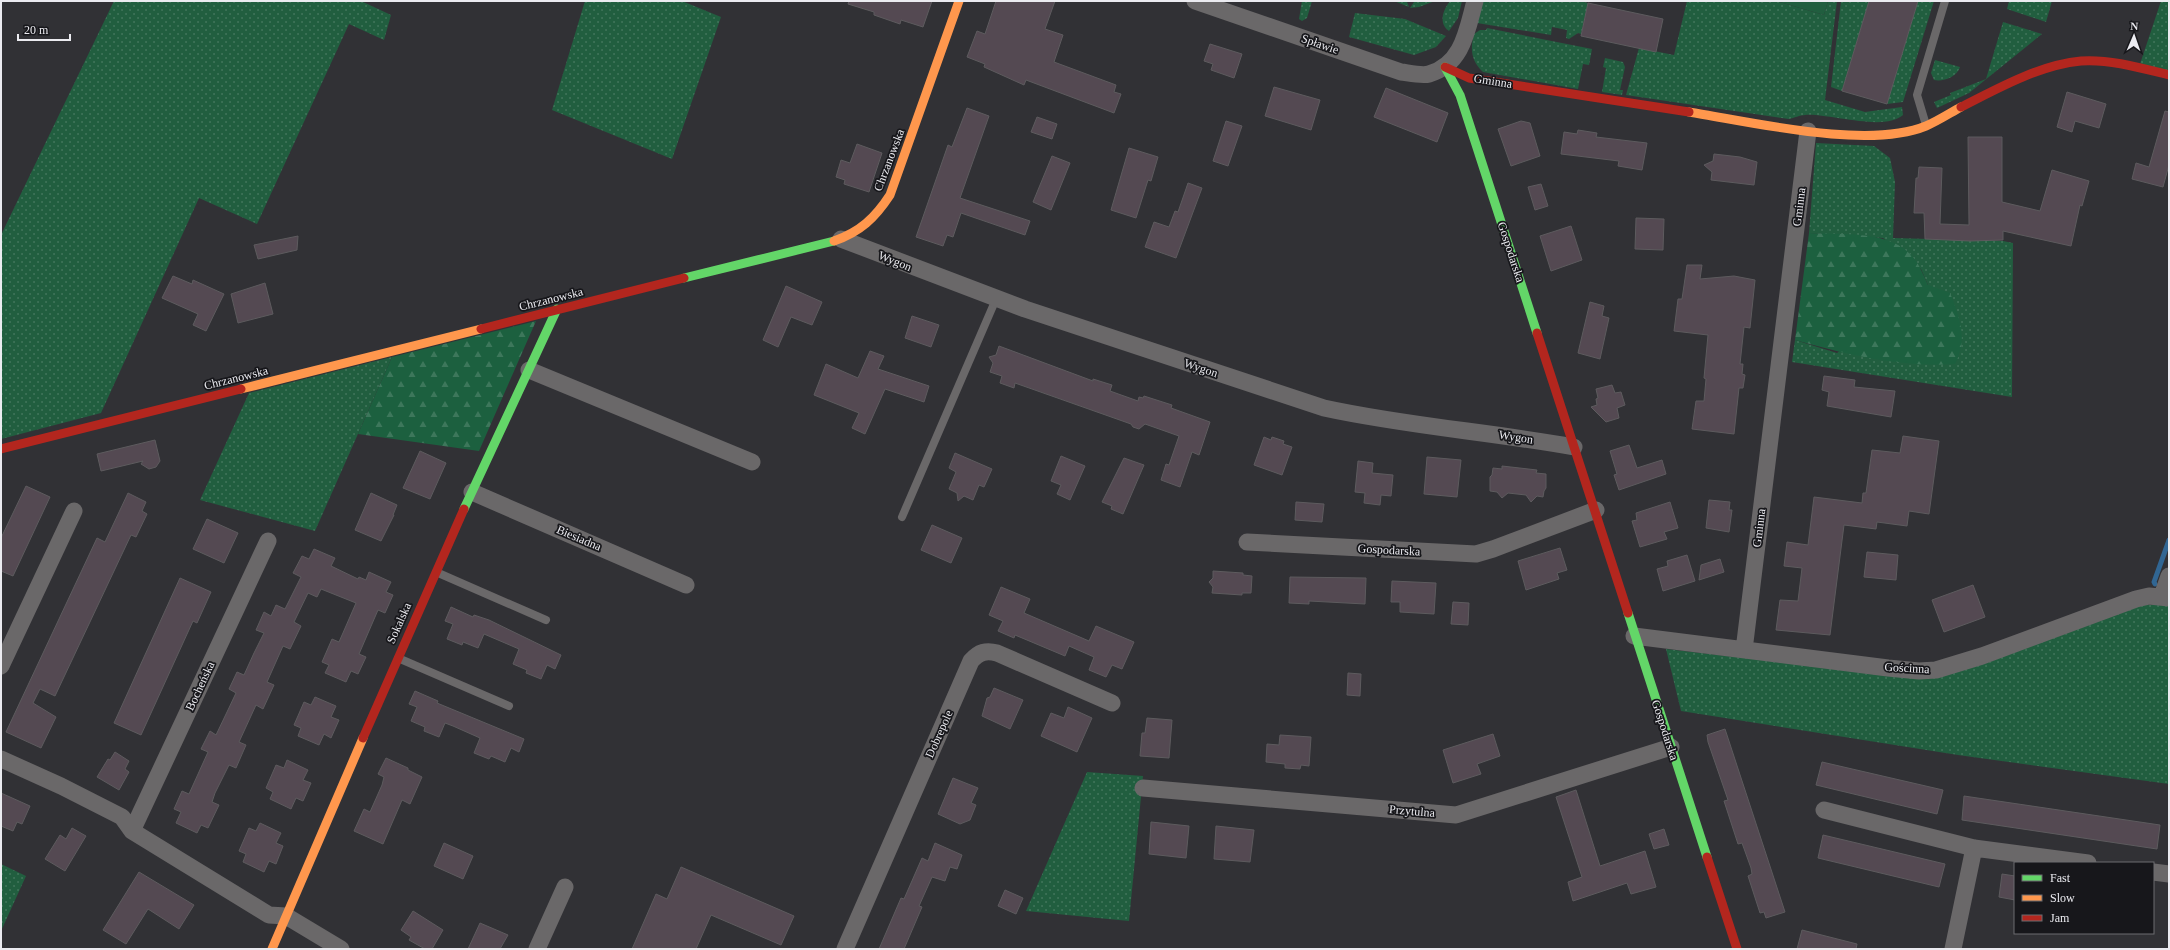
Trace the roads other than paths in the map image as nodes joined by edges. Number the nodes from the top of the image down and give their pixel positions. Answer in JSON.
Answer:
{"nodes":[{"id":1,"x":959,"y":1,"type":"edge"},
{"id":2,"x":1195,"y":1,"type":"edge"},
{"id":3,"x":1475,"y":1,"type":"edge"},
{"id":4,"x":1945,"y":1,"type":"edge"},
{"id":5,"x":1445,"y":66,"type":"junction"},
{"id":6,"x":2169,"y":75,"type":"edge"},
{"id":7,"x":1926,"y":126,"type":"junction"},
{"id":8,"x":1808,"y":131,"type":"junction"},
{"id":9,"x":841,"y":239,"type":"junction"},
{"id":10,"x":996,"y":299,"type":"junction"},
{"id":11,"x":557,"y":309,"type":"junction"},
{"id":12,"x":529,"y":370,"type":"junction"},
{"id":13,"x":1574,"y":447,"type":"junction"},
{"id":14,"x":1,"y":449,"type":"edge"},
{"id":15,"x":752,"y":462,"type":"dead end"},
{"id":16,"x":472,"y":492,"type":"junction"},
{"id":17,"x":1596,"y":510,"type":"junction"},
{"id":18,"x":74,"y":511,"type":"dead end"},
{"id":19,"x":902,"y":516,"type":"dead end"},
{"id":20,"x":268,"y":541,"type":"dead end"},
{"id":21,"x":1247,"y":542,"type":"dead end"},
{"id":22,"x":435,"y":571,"type":"junction"},
{"id":23,"x":2169,"y":576,"type":"edge"},
{"id":24,"x":686,"y":585,"type":"dead end"},
{"id":25,"x":2165,"y":597,"type":"edge"},
{"id":26,"x":546,"y":620,"type":"dead end"},
{"id":27,"x":1634,"y":636,"type":"junction"},
{"id":28,"x":1744,"y":650,"type":"junction"},
{"id":29,"x":397,"y":658,"type":"junction"},
{"id":30,"x":1,"y":666,"type":"edge"},
{"id":31,"x":1112,"y":702,"type":"dead end"},
{"id":32,"x":509,"y":706,"type":"dead end"},
{"id":33,"x":1671,"y":747,"type":"junction"},
{"id":34,"x":1,"y":759,"type":"edge"},
{"id":35,"x":1143,"y":788,"type":"dead end"},
{"id":36,"x":1824,"y":810,"type":"dead end"},
{"id":37,"x":132,"y":831,"type":"junction"},
{"id":38,"x":1974,"y":848,"type":"junction"},
{"id":39,"x":2080,"y":862,"type":"edge"},
{"id":40,"x":2154,"y":872,"type":"edge"},
{"id":41,"x":2169,"y":874,"type":"edge"},
{"id":42,"x":565,"y":887,"type":"dead end"},
{"id":43,"x":286,"y":916,"type":"junction"},
{"id":44,"x":272,"y":949,"type":"edge"},
{"id":45,"x":341,"y":949,"type":"edge"},
{"id":46,"x":538,"y":949,"type":"edge"},
{"id":47,"x":845,"y":949,"type":"edge"},
{"id":48,"x":1736,"y":949,"type":"edge"},
{"id":49,"x":1953,"y":949,"type":"edge"}],
"edges":[{"from":1,"to":9,"type":"street","name":"Chrzanowska"},
{"from":2,"to":5,"type":"street","name":"Spławie"},
{"from":3,"to":5,"type":"street"},
{"from":4,"to":7,"type":"lane"},
{"from":5,"to":8,"type":"street","name":"Gminna"},
{"from":5,"to":13,"type":"street","name":"Gospodarska"},
{"from":6,"to":7,"type":"street"},
{"from":7,"to":8,"type":"street"},
{"from":8,"to":28,"type":"street","name":"Gminna"},
{"from":9,"to":10,"type":"street","name":"Wygon"},
{"from":9,"to":11,"type":"street","name":"Chrzanowska"},
{"from":10,"to":13,"type":"street","name":"Wygon"},
{"from":10,"to":19,"type":"lane"},
{"from":11,"to":12,"type":"street","name":"Sokalska"},
{"from":11,"to":14,"type":"street","name":"Chrzanowska"},
{"from":12,"to":15,"type":"street"},
{"from":12,"to":16,"type":"street","name":"Sokalska"},
{"from":13,"to":17,"type":"street","name":"Gospodarska"},
{"from":16,"to":22,"type":"street","name":"Sokalska"},
{"from":16,"to":24,"type":"street","name":"Biesiadna"},
{"from":17,"to":21,"type":"street","name":"Gospodarska"},
{"from":17,"to":27,"type":"street","name":"Gospodarska"},
{"from":18,"to":30,"type":"street"},
{"from":20,"to":37,"type":"street","name":"Bocheńska"},
{"from":22,"to":26,"type":"lane"},
{"from":22,"to":29,"type":"street","name":"Sokalska"},
{"from":23,"to":25,"type":"street"},
{"from":25,"to":28,"type":"street","name":"Gościnna"},
{"from":27,"to":28,"type":"street","name":"Gościnna"},
{"from":27,"to":33,"type":"street","name":"Gospodarska"},
{"from":29,"to":32,"type":"lane"},
{"from":29,"to":43,"type":"street","name":"Sokalska"},
{"from":31,"to":47,"type":"street","name":"Dobrepole"},
{"from":33,"to":35,"type":"street","name":"Przytulna"},
{"from":33,"to":48,"type":"street","name":"Gospodarska"},
{"from":34,"to":37,"type":"street"},
{"from":36,"to":38,"type":"street"},
{"from":37,"to":43,"type":"street"},
{"from":38,"to":39,"type":"street"},
{"from":38,"to":49,"type":"street"},
{"from":40,"to":41,"type":"street"},
{"from":42,"to":46,"type":"street"},
{"from":43,"to":44,"type":"street","name":"Sokalska"},
{"from":43,"to":45,"type":"street"}]}
